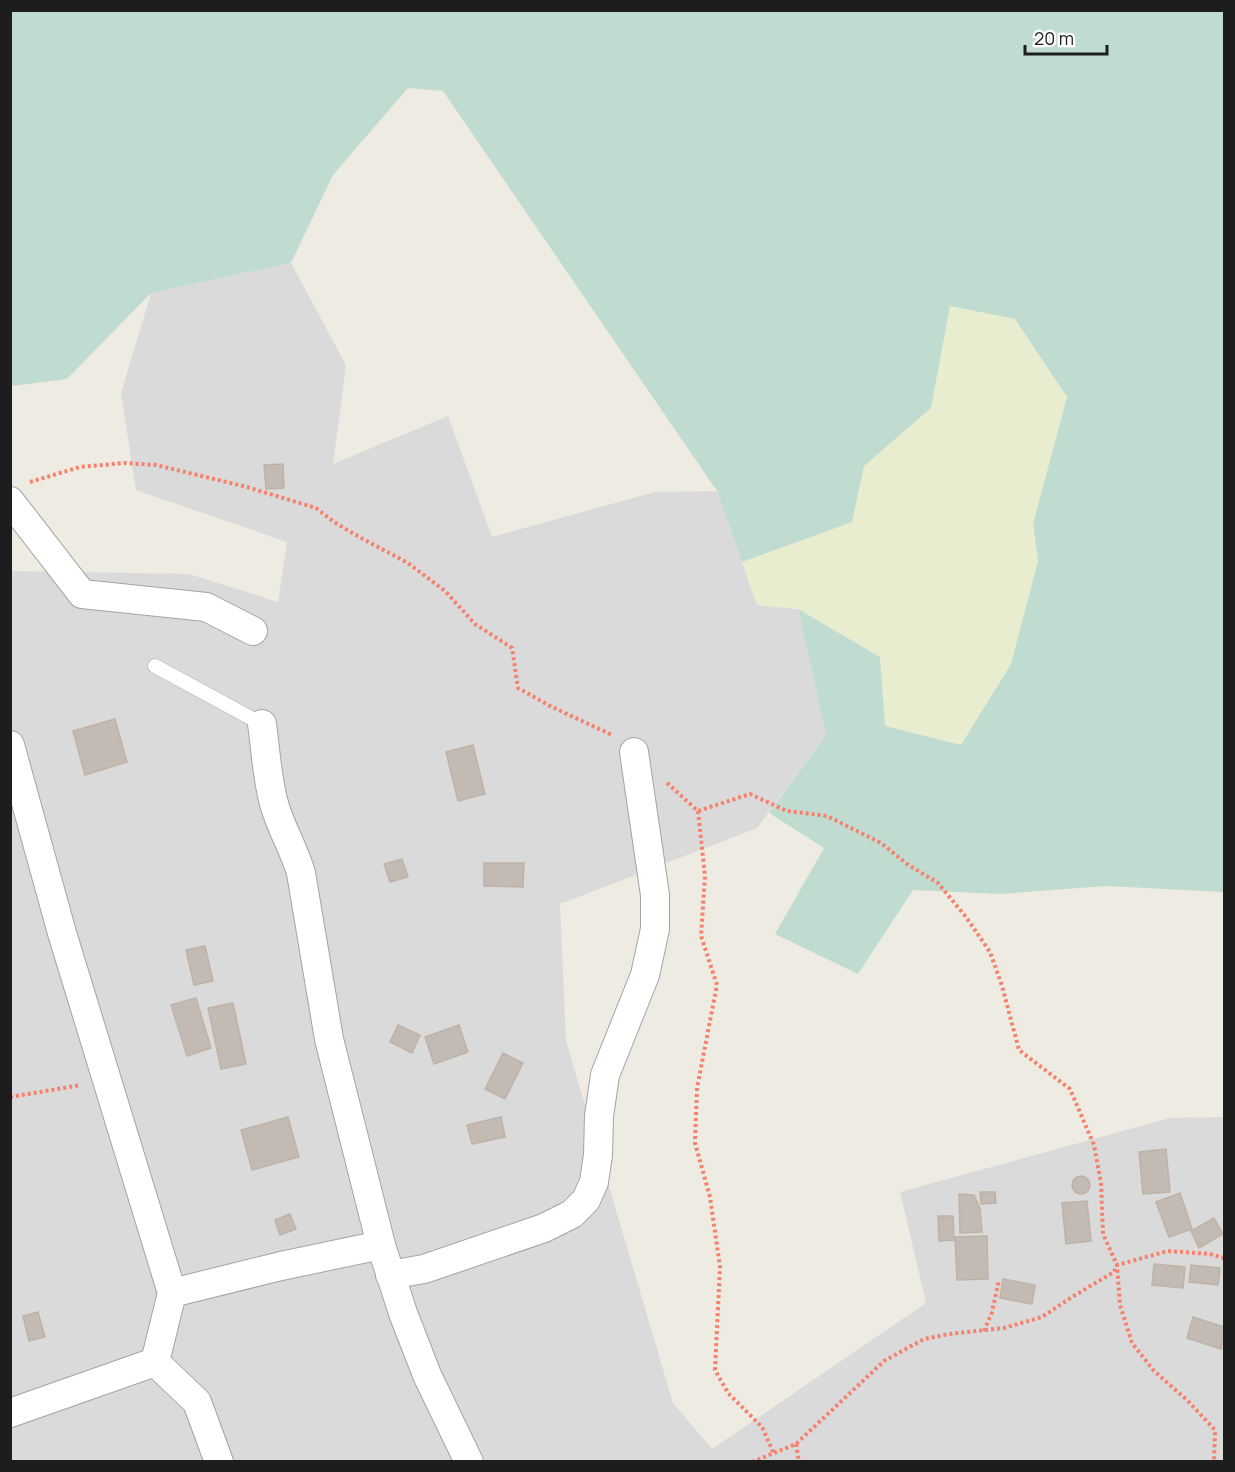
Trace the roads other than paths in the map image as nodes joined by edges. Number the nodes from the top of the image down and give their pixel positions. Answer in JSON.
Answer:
{"nodes":[{"id":1,"x":19,"y":492,"type":"edge"},
{"id":2,"x":253,"y":632,"type":"dead end"},
{"id":3,"x":155,"y":666,"type":"dead end"},
{"id":4,"x":262,"y":724,"type":"joint"},
{"id":5,"x":10,"y":745,"type":"edge"},
{"id":6,"x":634,"y":752,"type":"road end"},
{"id":7,"x":381,"y":1245,"type":"junction"},
{"id":8,"x":390,"y":1275,"type":"junction"},
{"id":9,"x":172,"y":1293,"type":"junction"},
{"id":10,"x":155,"y":1362,"type":"junction"},
{"id":11,"x":10,"y":1413,"type":"edge"},
{"id":12,"x":219,"y":1461,"type":"edge"},
{"id":13,"x":469,"y":1461,"type":"edge"}],
"edges":[{"from":1,"to":2,"type":"street"},
{"from":3,"to":4,"type":"lane"},
{"from":4,"to":7,"type":"street"},
{"from":5,"to":9,"type":"street"},
{"from":6,"to":8,"type":"street"},
{"from":7,"to":8,"type":"street"},
{"from":7,"to":9,"type":"street"},
{"from":8,"to":13,"type":"street"},
{"from":9,"to":10,"type":"street"},
{"from":10,"to":11,"type":"street"},
{"from":10,"to":12,"type":"street"}]}
